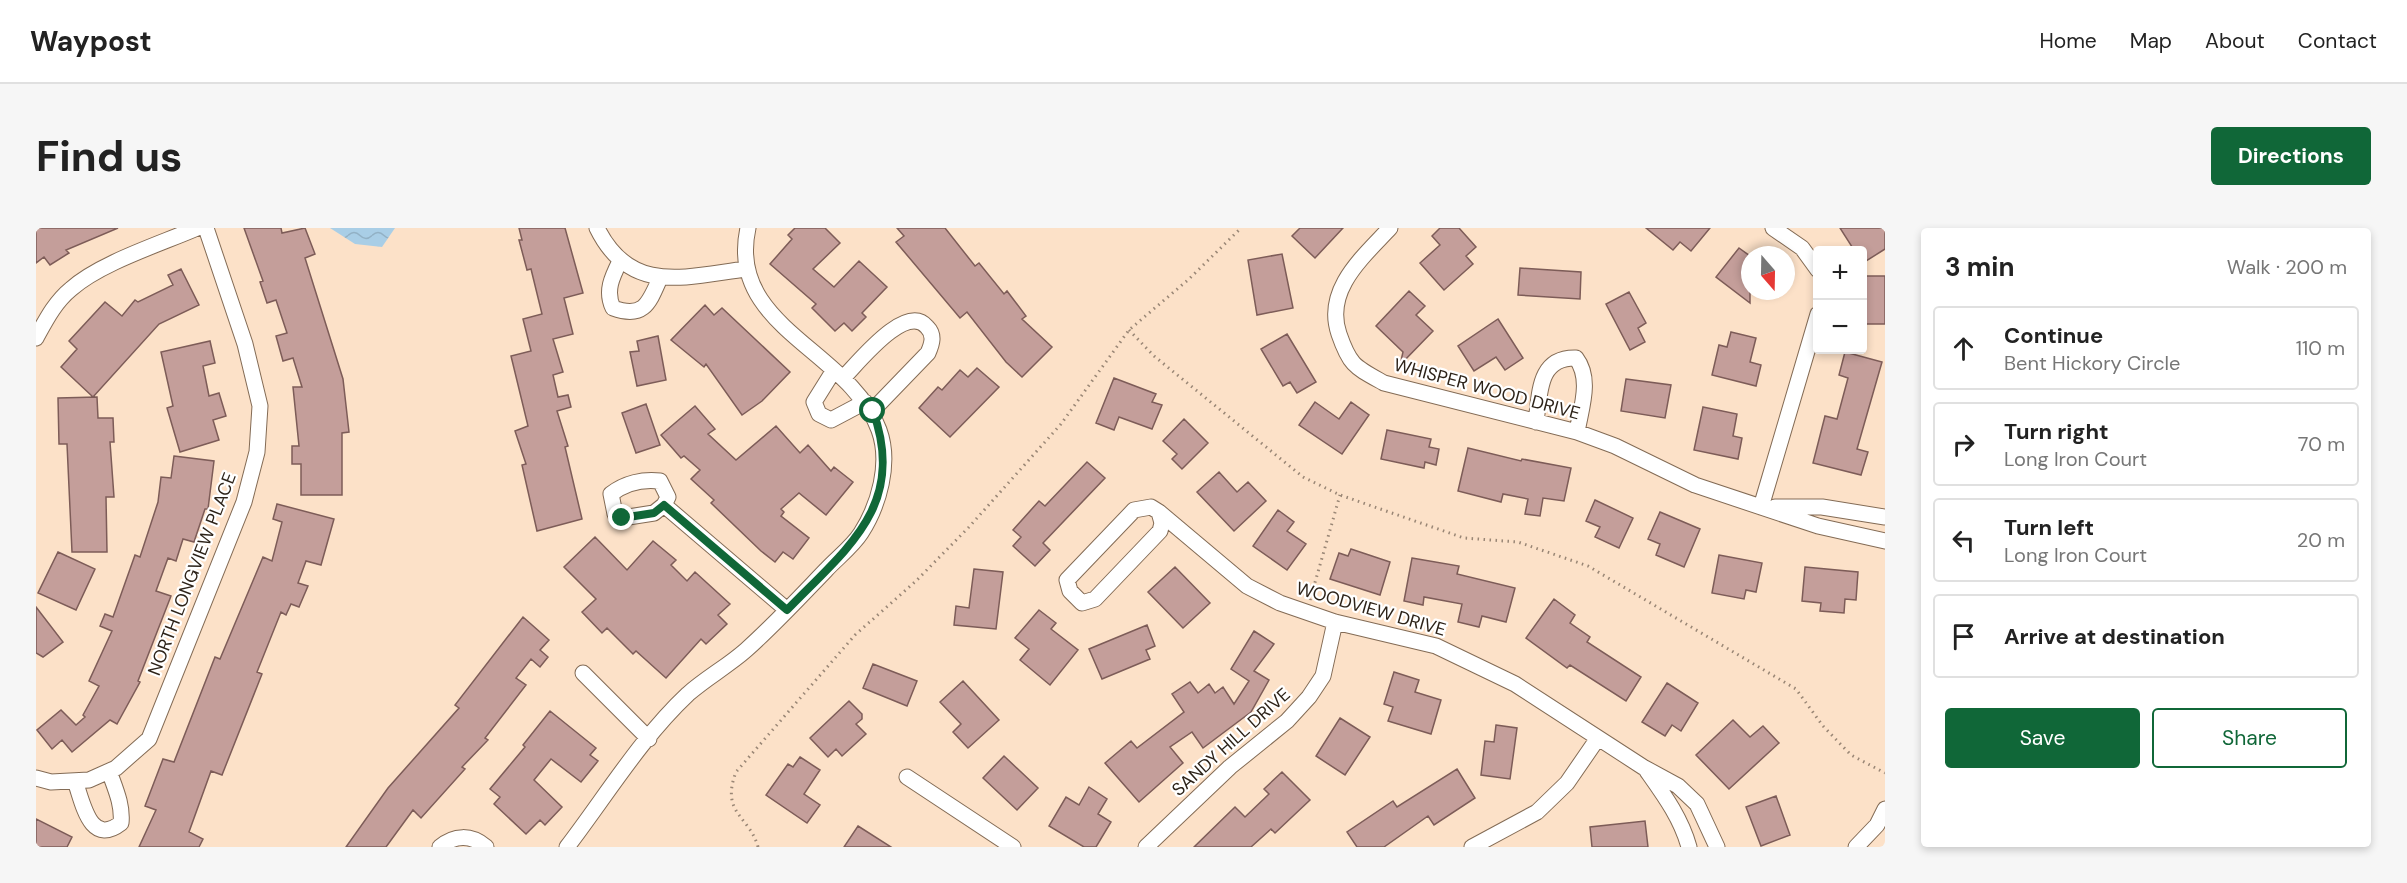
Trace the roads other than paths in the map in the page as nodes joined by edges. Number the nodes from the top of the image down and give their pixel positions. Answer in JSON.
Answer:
{"nodes":[{"id":1,"x":197,"y":228,"type":"edge"},
{"id":2,"x":206,"y":228,"type":"edge"},
{"id":3,"x":597,"y":228,"type":"edge"},
{"id":4,"x":748,"y":228,"type":"edge"},
{"id":5,"x":1390,"y":228,"type":"edge"},
{"id":6,"x":1773,"y":228,"type":"edge"},
{"id":7,"x":620,"y":261,"type":"junction"},
{"id":8,"x":1813,"y":263,"type":"edge"},
{"id":9,"x":746,"y":268,"type":"junction"},
{"id":10,"x":660,"y":278,"type":"junction"},
{"id":11,"x":1813,"y":331,"type":"edge"},
{"id":12,"x":36,"y":338,"type":"edge"},
{"id":13,"x":838,"y":374,"type":"junction"},
{"id":14,"x":869,"y":407,"type":"junction"},
{"id":15,"x":1536,"y":422,"type":"junction"},
{"id":16,"x":1577,"y":432,"type":"junction"},
{"id":17,"x":664,"y":505,"type":"dead end"},
{"id":18,"x":1761,"y":507,"type":"junction"},
{"id":19,"x":1159,"y":512,"type":"junction"},
{"id":20,"x":1885,"y":517,"type":"edge"},
{"id":21,"x":1885,"y":541,"type":"edge"},
{"id":22,"x":787,"y":610,"type":"junction"},
{"id":23,"x":1335,"y":622,"type":"junction"},
{"id":24,"x":583,"y":673,"type":"dead end"},
{"id":25,"x":1598,"y":738,"type":"junction"},
{"id":26,"x":649,"y":739,"type":"junction"},
{"id":27,"x":1643,"y":767,"type":"junction"},
{"id":28,"x":109,"y":771,"type":"junction"},
{"id":29,"x":907,"y":777,"type":"dead end"},
{"id":30,"x":36,"y":778,"type":"edge"},
{"id":31,"x":75,"y":781,"type":"junction"},
{"id":32,"x":1885,"y":809,"type":"edge"},
{"id":33,"x":440,"y":847,"type":"edge"},
{"id":34,"x":486,"y":847,"type":"edge"},
{"id":35,"x":567,"y":847,"type":"edge"},
{"id":36,"x":1013,"y":847,"type":"edge"},
{"id":37,"x":1146,"y":847,"type":"edge"},
{"id":38,"x":1472,"y":847,"type":"edge"},
{"id":39,"x":1689,"y":847,"type":"edge"},
{"id":40,"x":1717,"y":847,"type":"edge"},
{"id":41,"x":1856,"y":847,"type":"edge"}],
"edges":[{"from":1,"to":12,"type":"street"},
{"from":2,"to":28,"type":"street","name":"NORTH LONGVIEW PLACE"},
{"from":3,"to":7,"type":"street"},
{"from":4,"to":9,"type":"street"},
{"from":5,"to":15,"type":"street","name":"WHISPER WOOD DRIVE"},
{"from":6,"to":8,"type":"street"},
{"from":7,"to":10,"type":"street"},
{"from":7,"to":10,"type":"street"},
{"from":9,"to":10,"type":"street"},
{"from":9,"to":13,"type":"street"},
{"from":11,"to":18,"type":"street"},
{"from":13,"to":14,"type":"street"},
{"from":13,"to":14,"type":"street"},
{"from":13,"to":14,"type":"street"},
{"from":14,"to":22,"type":"street"},
{"from":15,"to":16,"type":"street","name":"WHISPER WOOD DRIVE"},
{"from":15,"to":16,"type":"street"},
{"from":16,"to":18,"type":"street","name":"WHISPER WOOD DRIVE"},
{"from":17,"to":22,"type":"street"},
{"from":18,"to":20,"type":"street","name":"WHISPER WOOD DRIVE"},
{"from":18,"to":21,"type":"street","name":"WHISPER WOOD DRIVE"},
{"from":19,"to":19,"type":"street"},
{"from":19,"to":23,"type":"street","name":"WOODVIEW DRIVE"},
{"from":22,"to":26,"type":"street"},
{"from":23,"to":25,"type":"street","name":"WOODVIEW DRIVE"},
{"from":23,"to":37,"type":"street","name":"SANDY HILL DRIVE"},
{"from":24,"to":26,"type":"street"},
{"from":25,"to":27,"type":"street","name":"WOODVIEW DRIVE"},
{"from":25,"to":38,"type":"street"},
{"from":26,"to":35,"type":"street"},
{"from":27,"to":39,"type":"street","name":"WOODVIEW DRIVE"},
{"from":27,"to":40,"type":"street","name":"WOODVIEW DRIVE"},
{"from":28,"to":31,"type":"street","name":"NORTH LONGVIEW PLACE"},
{"from":28,"to":31,"type":"street"},
{"from":29,"to":36,"type":"street"},
{"from":30,"to":31,"type":"street","name":"NORTH LONGVIEW PLACE"},
{"from":32,"to":41,"type":"street"},
{"from":33,"to":34,"type":"street"}]}
